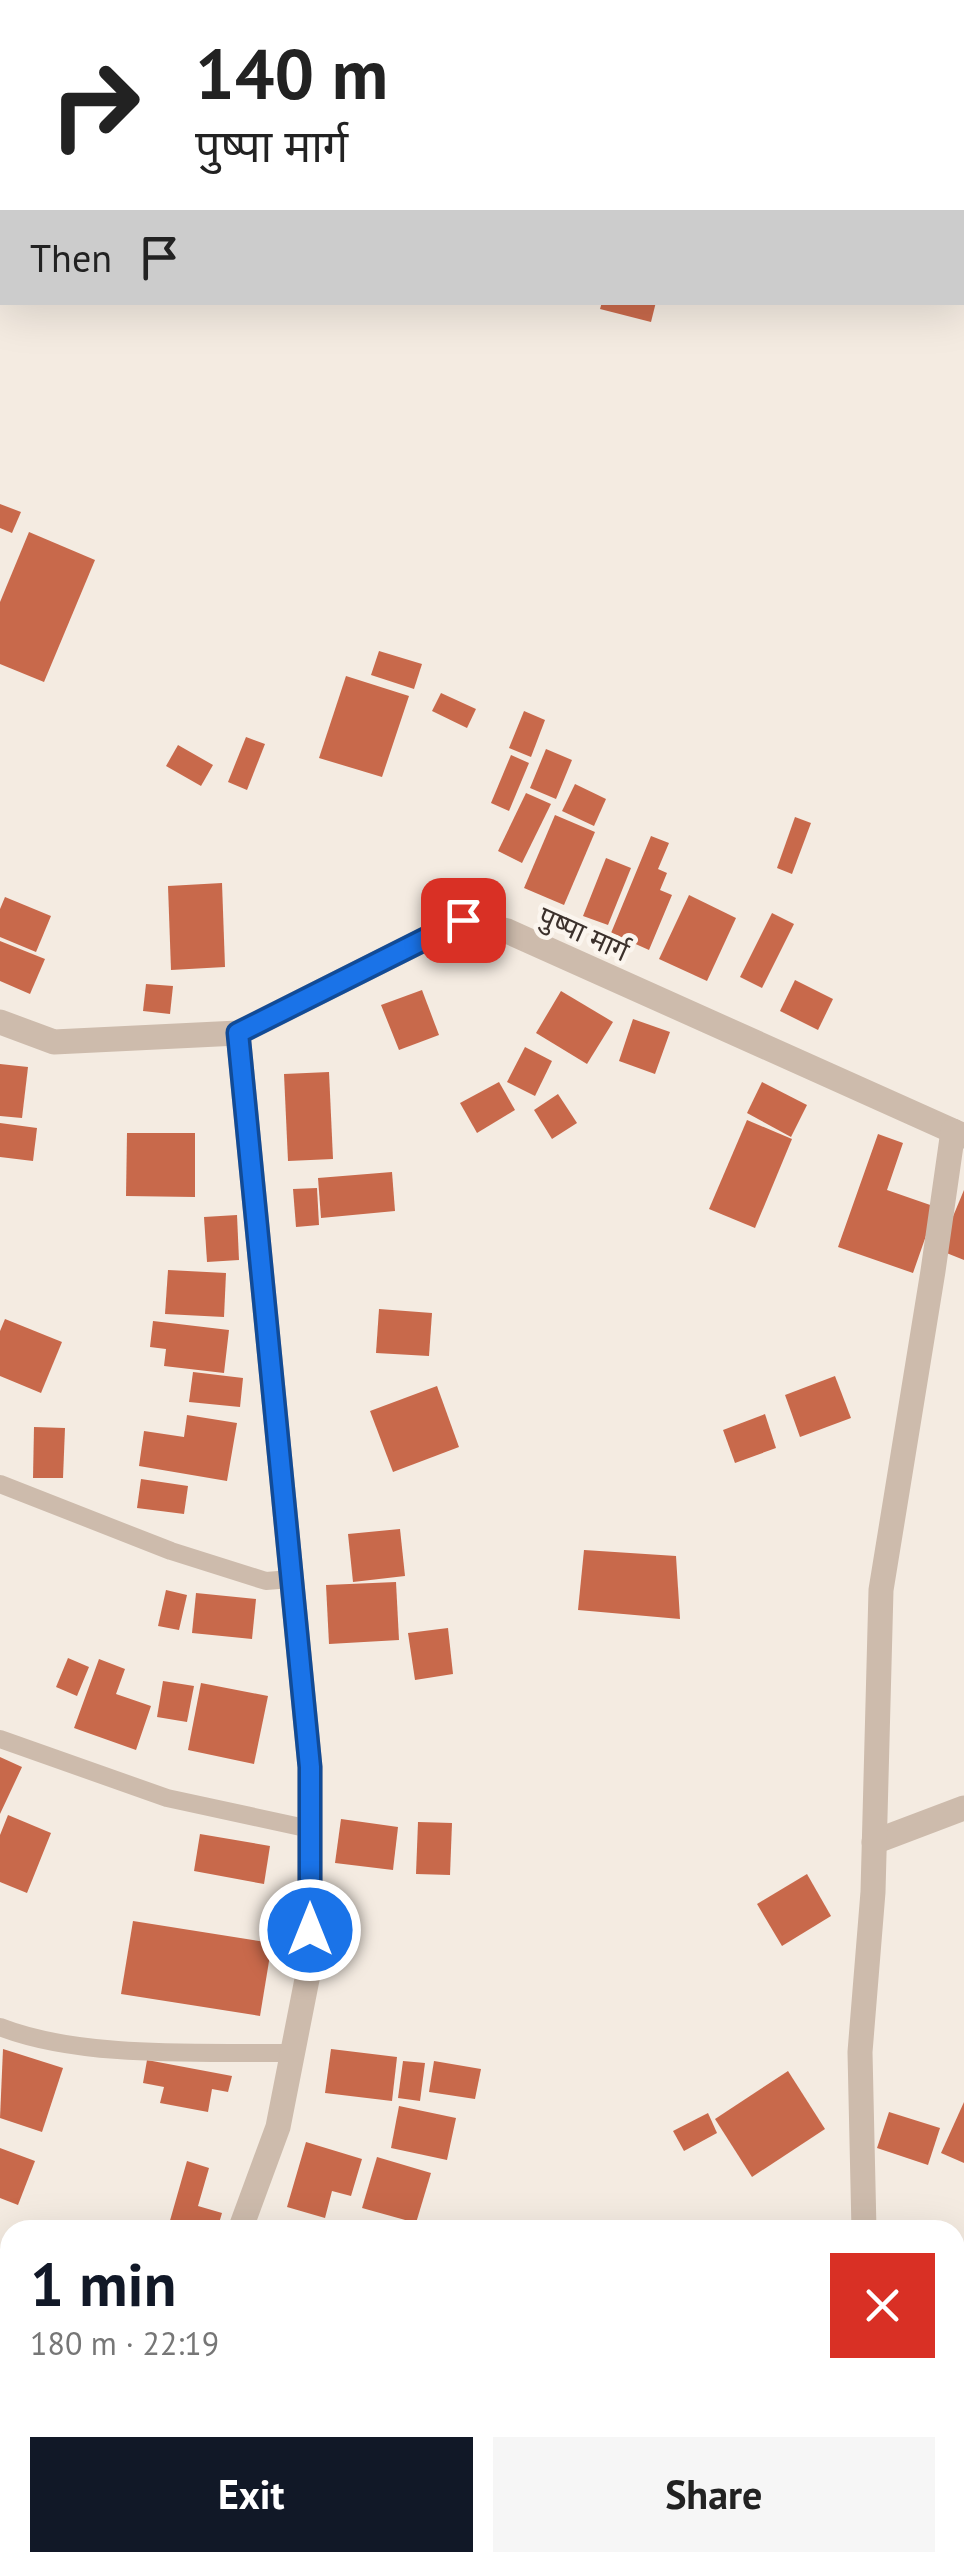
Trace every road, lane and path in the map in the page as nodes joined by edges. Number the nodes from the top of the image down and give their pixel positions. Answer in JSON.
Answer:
{"nodes":[{"id":1,"x":0,"y":1022,"type":"edge"},
{"id":2,"x":238,"y":1033,"type":"junction"},
{"id":3,"x":958,"y":1134,"type":"edge"},
{"id":4,"x":0,"y":1484,"type":"edge"},
{"id":5,"x":291,"y":1579,"type":"junction"},
{"id":6,"x":0,"y":1739,"type":"edge"},
{"id":7,"x":964,"y":1808,"type":"edge"},
{"id":8,"x":310,"y":1829,"type":"junction"},
{"id":9,"x":874,"y":1842,"type":"junction"},
{"id":10,"x":0,"y":2027,"type":"edge"},
{"id":11,"x":292,"y":2053,"type":"junction"},
{"id":12,"x":244,"y":2220,"type":"edge"},
{"id":13,"x":864,"y":2220,"type":"edge"}],
"edges":[{"from":1,"to":2,"type":"street","name":"पुष्पा मार्ग"},
{"from":2,"to":3,"type":"street","name":"पुष्पा मार्ग"},
{"from":2,"to":5,"type":"street"},
{"from":3,"to":9,"type":"street"},
{"from":4,"to":5,"type":"lane"},
{"from":5,"to":8,"type":"street"},
{"from":6,"to":8,"type":"lane"},
{"from":7,"to":9,"type":"street"},
{"from":8,"to":11,"type":"street"},
{"from":9,"to":13,"type":"street"},
{"from":10,"to":11,"type":"lane"},
{"from":11,"to":12,"type":"street"}]}
